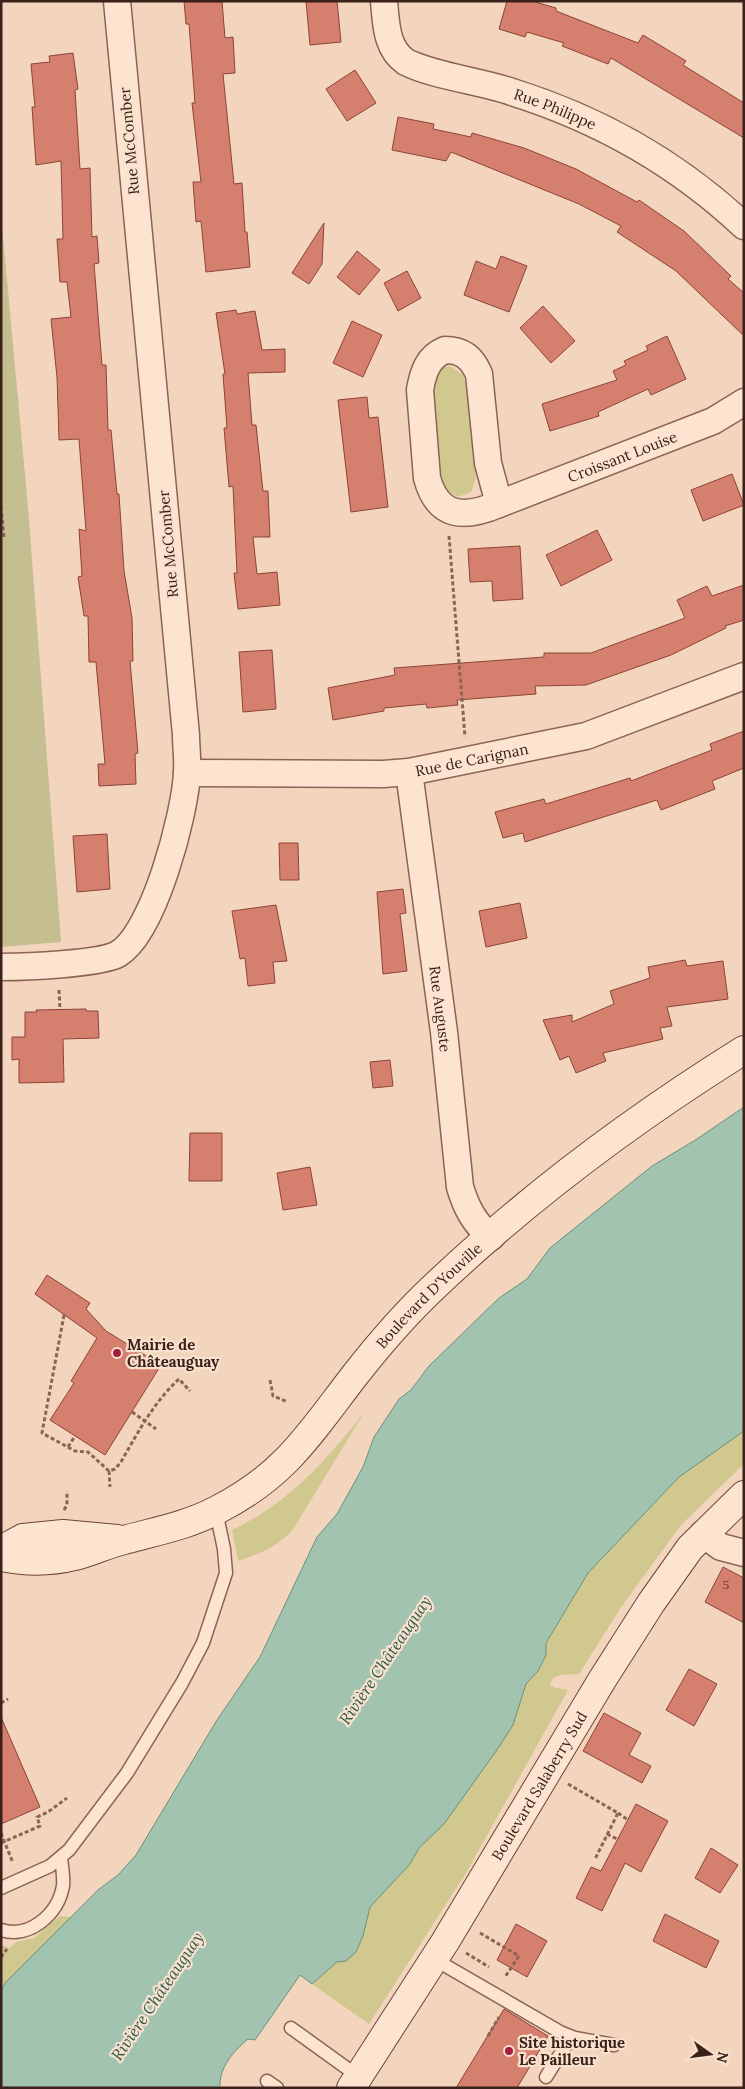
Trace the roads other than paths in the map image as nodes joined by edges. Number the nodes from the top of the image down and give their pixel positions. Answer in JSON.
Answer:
{"nodes":[{"id":1,"x":117,"y":1,"type":"edge"},
{"id":2,"x":384,"y":1,"type":"edge"},
{"id":3,"x":744,"y":226,"type":"edge"},
{"id":4,"x":744,"y":402,"type":"edge"},
{"id":5,"x":499,"y":504,"type":"junction"},
{"id":6,"x":744,"y":676,"type":"edge"},
{"id":7,"x":409,"y":772,"type":"junction"},
{"id":8,"x":187,"y":773,"type":"junction"},
{"id":9,"x":1,"y":967,"type":"edge"},
{"id":10,"x":744,"y":1050,"type":"edge"},
{"id":11,"x":491,"y":1237,"type":"junction"},
{"id":12,"x":744,"y":1495,"type":"edge"},
{"id":13,"x":216,"y":1511,"type":"junction"},
{"id":14,"x":703,"y":1534,"type":"junction"},
{"id":15,"x":124,"y":1540,"type":"junction"},
{"id":16,"x":1,"y":1550,"type":"edge"},
{"id":17,"x":744,"y":1553,"type":"edge"},
{"id":18,"x":1,"y":1557,"type":"edge"},
{"id":19,"x":61,"y":1858,"type":"junction"},
{"id":20,"x":1,"y":1888,"type":"edge"},
{"id":21,"x":1,"y":1930,"type":"edge"},
{"id":22,"x":434,"y":1959,"type":"junction"},
{"id":23,"x":291,"y":2028,"type":"dead end"},
{"id":24,"x":571,"y":2037,"type":"junction"},
{"id":25,"x":614,"y":2045,"type":"dead end"},
{"id":26,"x":546,"y":2077,"type":"dead end"},
{"id":27,"x":355,"y":2082,"type":"edge"}],
"edges":[{"from":1,"to":8,"type":"street","name":"Rue McComber"},
{"from":2,"to":3,"type":"street","name":"Rue Philippe"},
{"from":4,"to":5,"type":"street","name":"Croissant Louise"},
{"from":5,"to":5,"type":"street","name":"Croissant Louise"},
{"from":6,"to":7,"type":"street","name":"Rue de Carignan"},
{"from":7,"to":8,"type":"street","name":"Rue de Carignan"},
{"from":7,"to":11,"type":"street","name":"Rue Auguste"},
{"from":8,"to":9,"type":"street","name":"Rue McComber"},
{"from":10,"to":11,"type":"street","name":"Boulevard D'Youville"},
{"from":11,"to":13,"type":"street","name":"Boulevard D'Youville"},
{"from":12,"to":14,"type":"street","name":"Boulevard Salaberry Sud"},
{"from":13,"to":15,"type":"street","name":"Boulevard D'Youville"},
{"from":13,"to":19,"type":"lane"},
{"from":14,"to":17,"type":"street"},
{"from":14,"to":22,"type":"street","name":"Boulevard Salaberry Sud"},
{"from":15,"to":16,"type":"street","name":"Boulevard D'Youville"},
{"from":15,"to":18,"type":"street","name":"Boulevard D'Youville"},
{"from":19,"to":20,"type":"lane"},
{"from":19,"to":21,"type":"lane"},
{"from":22,"to":24,"type":"lane"},
{"from":22,"to":27,"type":"street","name":"Boulevard Salaberry Sud"},
{"from":23,"to":27,"type":"lane"},
{"from":24,"to":25,"type":"lane"},
{"from":24,"to":26,"type":"lane"}]}
